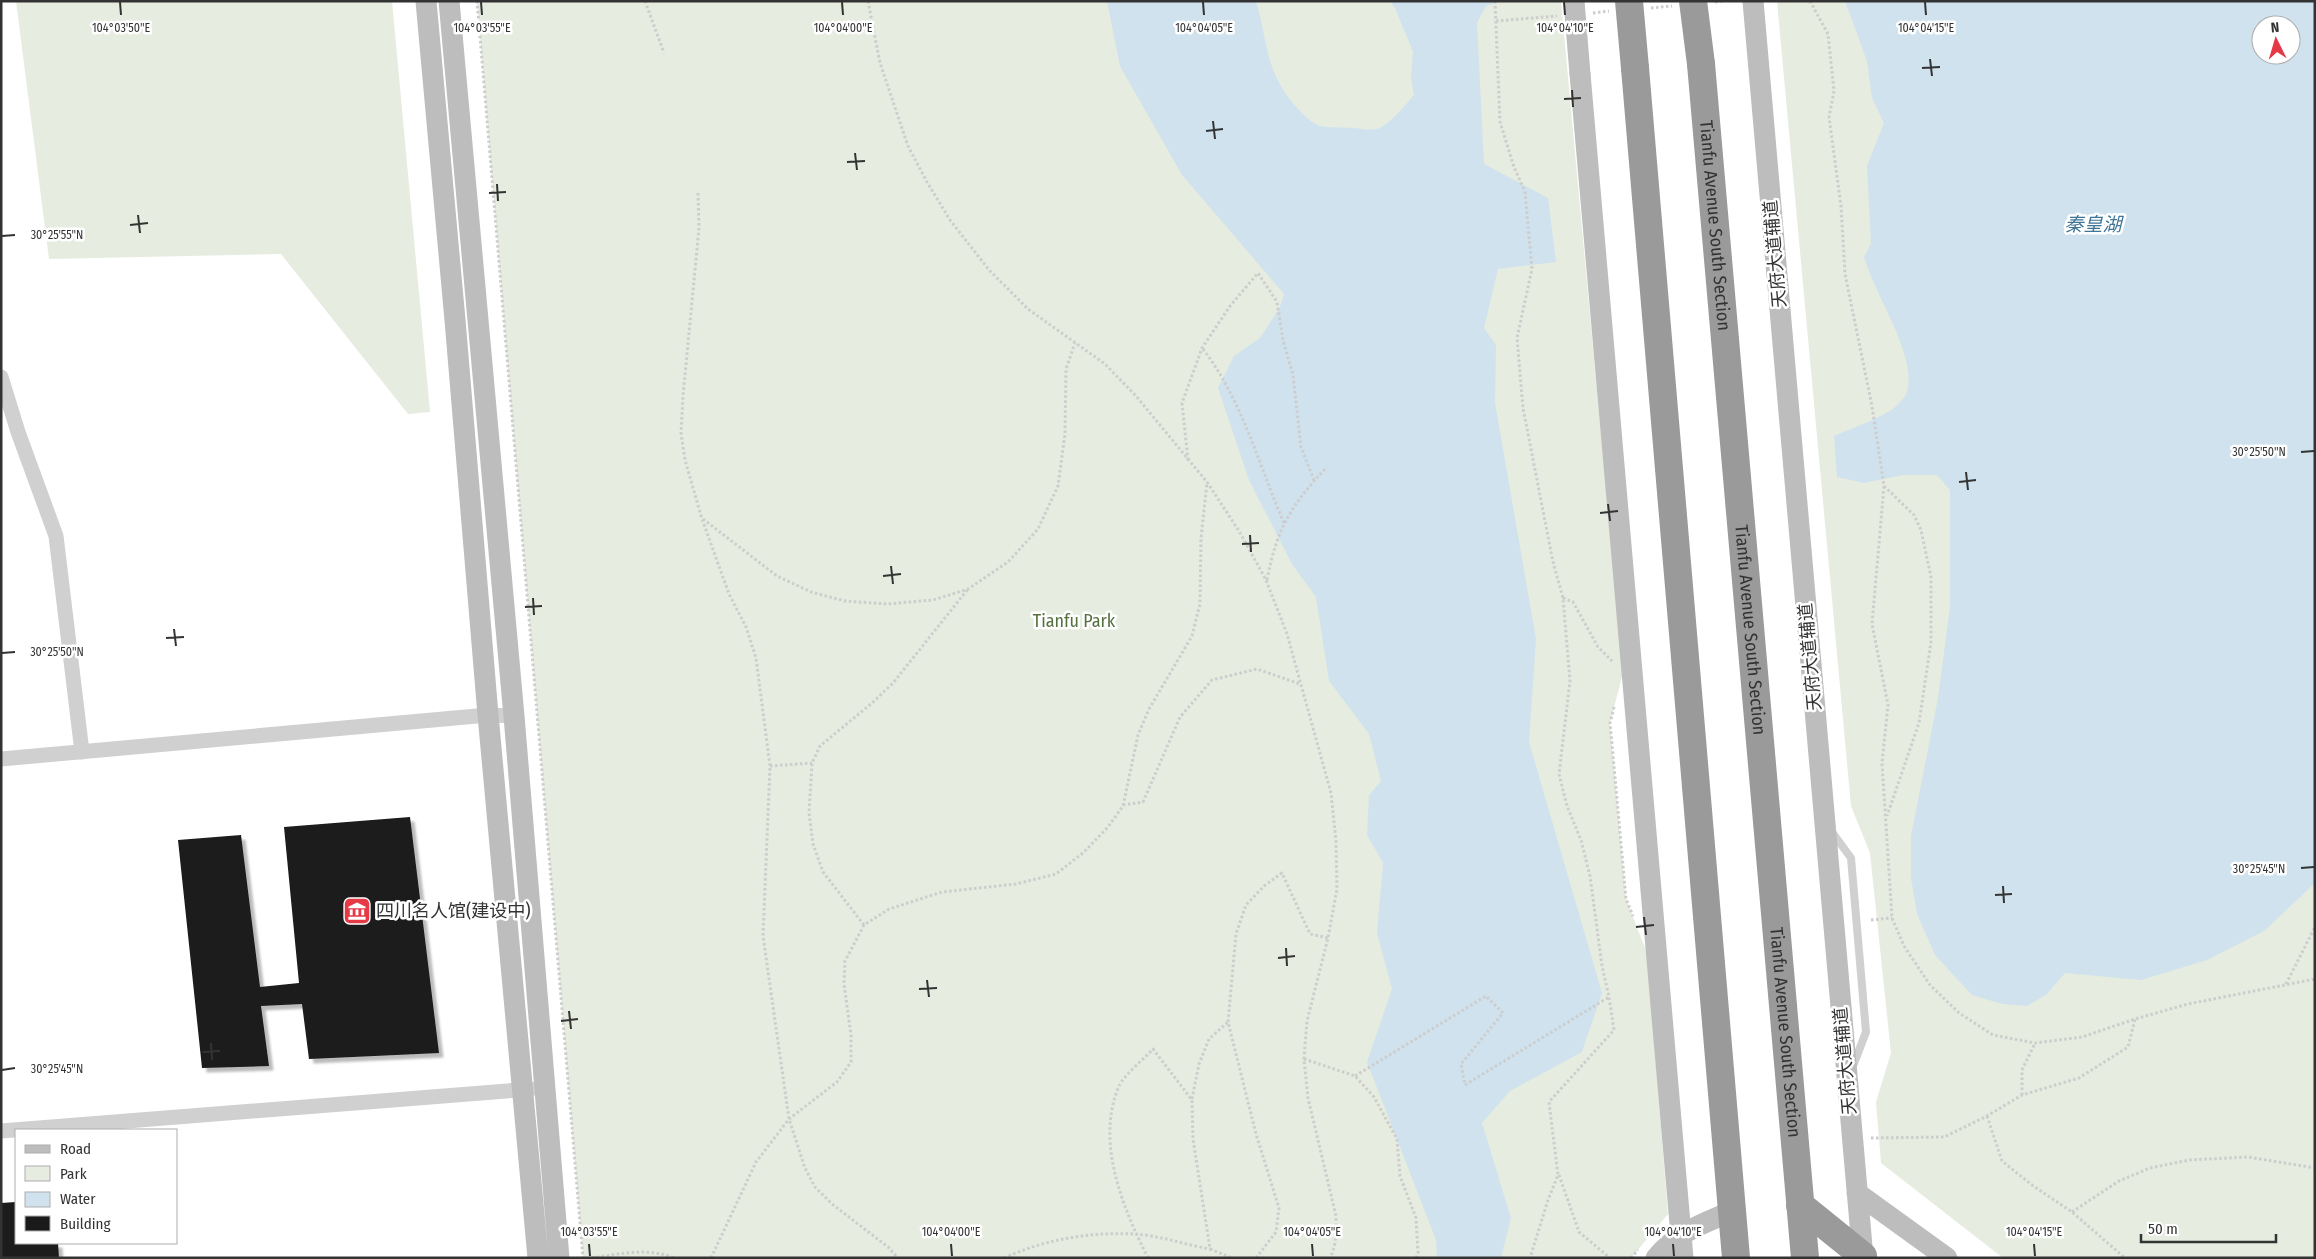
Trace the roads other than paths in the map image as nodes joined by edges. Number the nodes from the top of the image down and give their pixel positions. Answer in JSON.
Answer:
{"nodes":[{"id":1,"x":426,"y":1,"type":"edge"},
{"id":2,"x":448,"y":1,"type":"edge"},
{"id":3,"x":1574,"y":1,"type":"edge"},
{"id":4,"x":1628,"y":1,"type":"edge"},
{"id":5,"x":1694,"y":1,"type":"edge"},
{"id":6,"x":1753,"y":1,"type":"edge"},
{"id":7,"x":1,"y":377,"type":"edge"},
{"id":8,"x":488,"y":715,"type":"junction"},
{"id":9,"x":514,"y":716,"type":"junction"},
{"id":10,"x":82,"y":752,"type":"junction"},
{"id":11,"x":1,"y":759,"type":"edge"},
{"id":12,"x":545,"y":1088,"type":"junction"},
{"id":13,"x":524,"y":1089,"type":"junction"},
{"id":14,"x":26,"y":1129,"type":"edge"},
{"id":15,"x":15,"y":1130,"type":"edge"},
{"id":16,"x":1,"y":1131,"type":"edge"},
{"id":17,"x":1857,"y":1193,"type":"junction"},
{"id":18,"x":1800,"y":1205,"type":"junction"},
{"id":19,"x":1732,"y":1211,"type":"junction"},
{"id":20,"x":1681,"y":1233,"type":"junction"},
{"id":21,"x":1863,"y":1257,"type":"edge"},
{"id":22,"x":538,"y":1258,"type":"edge"},
{"id":23,"x":559,"y":1258,"type":"edge"},
{"id":24,"x":1656,"y":1258,"type":"edge"},
{"id":25,"x":1683,"y":1258,"type":"edge"},
{"id":26,"x":1736,"y":1258,"type":"edge"},
{"id":27,"x":1805,"y":1258,"type":"edge"},
{"id":28,"x":1946,"y":1258,"type":"edge"}],
"edges":[{"from":1,"to":8,"type":"street"},
{"from":2,"to":9,"type":"street"},
{"from":3,"to":20,"type":"street","bridge":true},
{"from":4,"to":19,"type":"highway","bridge":true},
{"from":5,"to":18,"type":"highway","name":"Tianfu Avenue South Section","bridge":true},
{"from":6,"to":17,"type":"street","name":"天府大道辅道"},
{"from":7,"to":10,"type":"street"},
{"from":8,"to":9,"type":"street"},
{"from":8,"to":10,"type":"street"},
{"from":8,"to":13,"type":"street"},
{"from":9,"to":12,"type":"street"},
{"from":10,"to":11,"type":"street"},
{"from":12,"to":13,"type":"street"},
{"from":12,"to":23,"type":"street"},
{"from":13,"to":14,"type":"street"},
{"from":13,"to":22,"type":"street"},
{"from":15,"to":16,"type":"street"},
{"from":17,"to":21,"type":"street","name":"天府大道辅道"},
{"from":17,"to":28,"type":"street"},
{"from":18,"to":21,"type":"highway"},
{"from":18,"to":27,"type":"highway","name":"Tianfu Avenue South Section"},
{"from":19,"to":20,"type":"street"},
{"from":19,"to":26,"type":"highway"},
{"from":20,"to":24,"type":"street"},
{"from":20,"to":25,"type":"street"}]}
